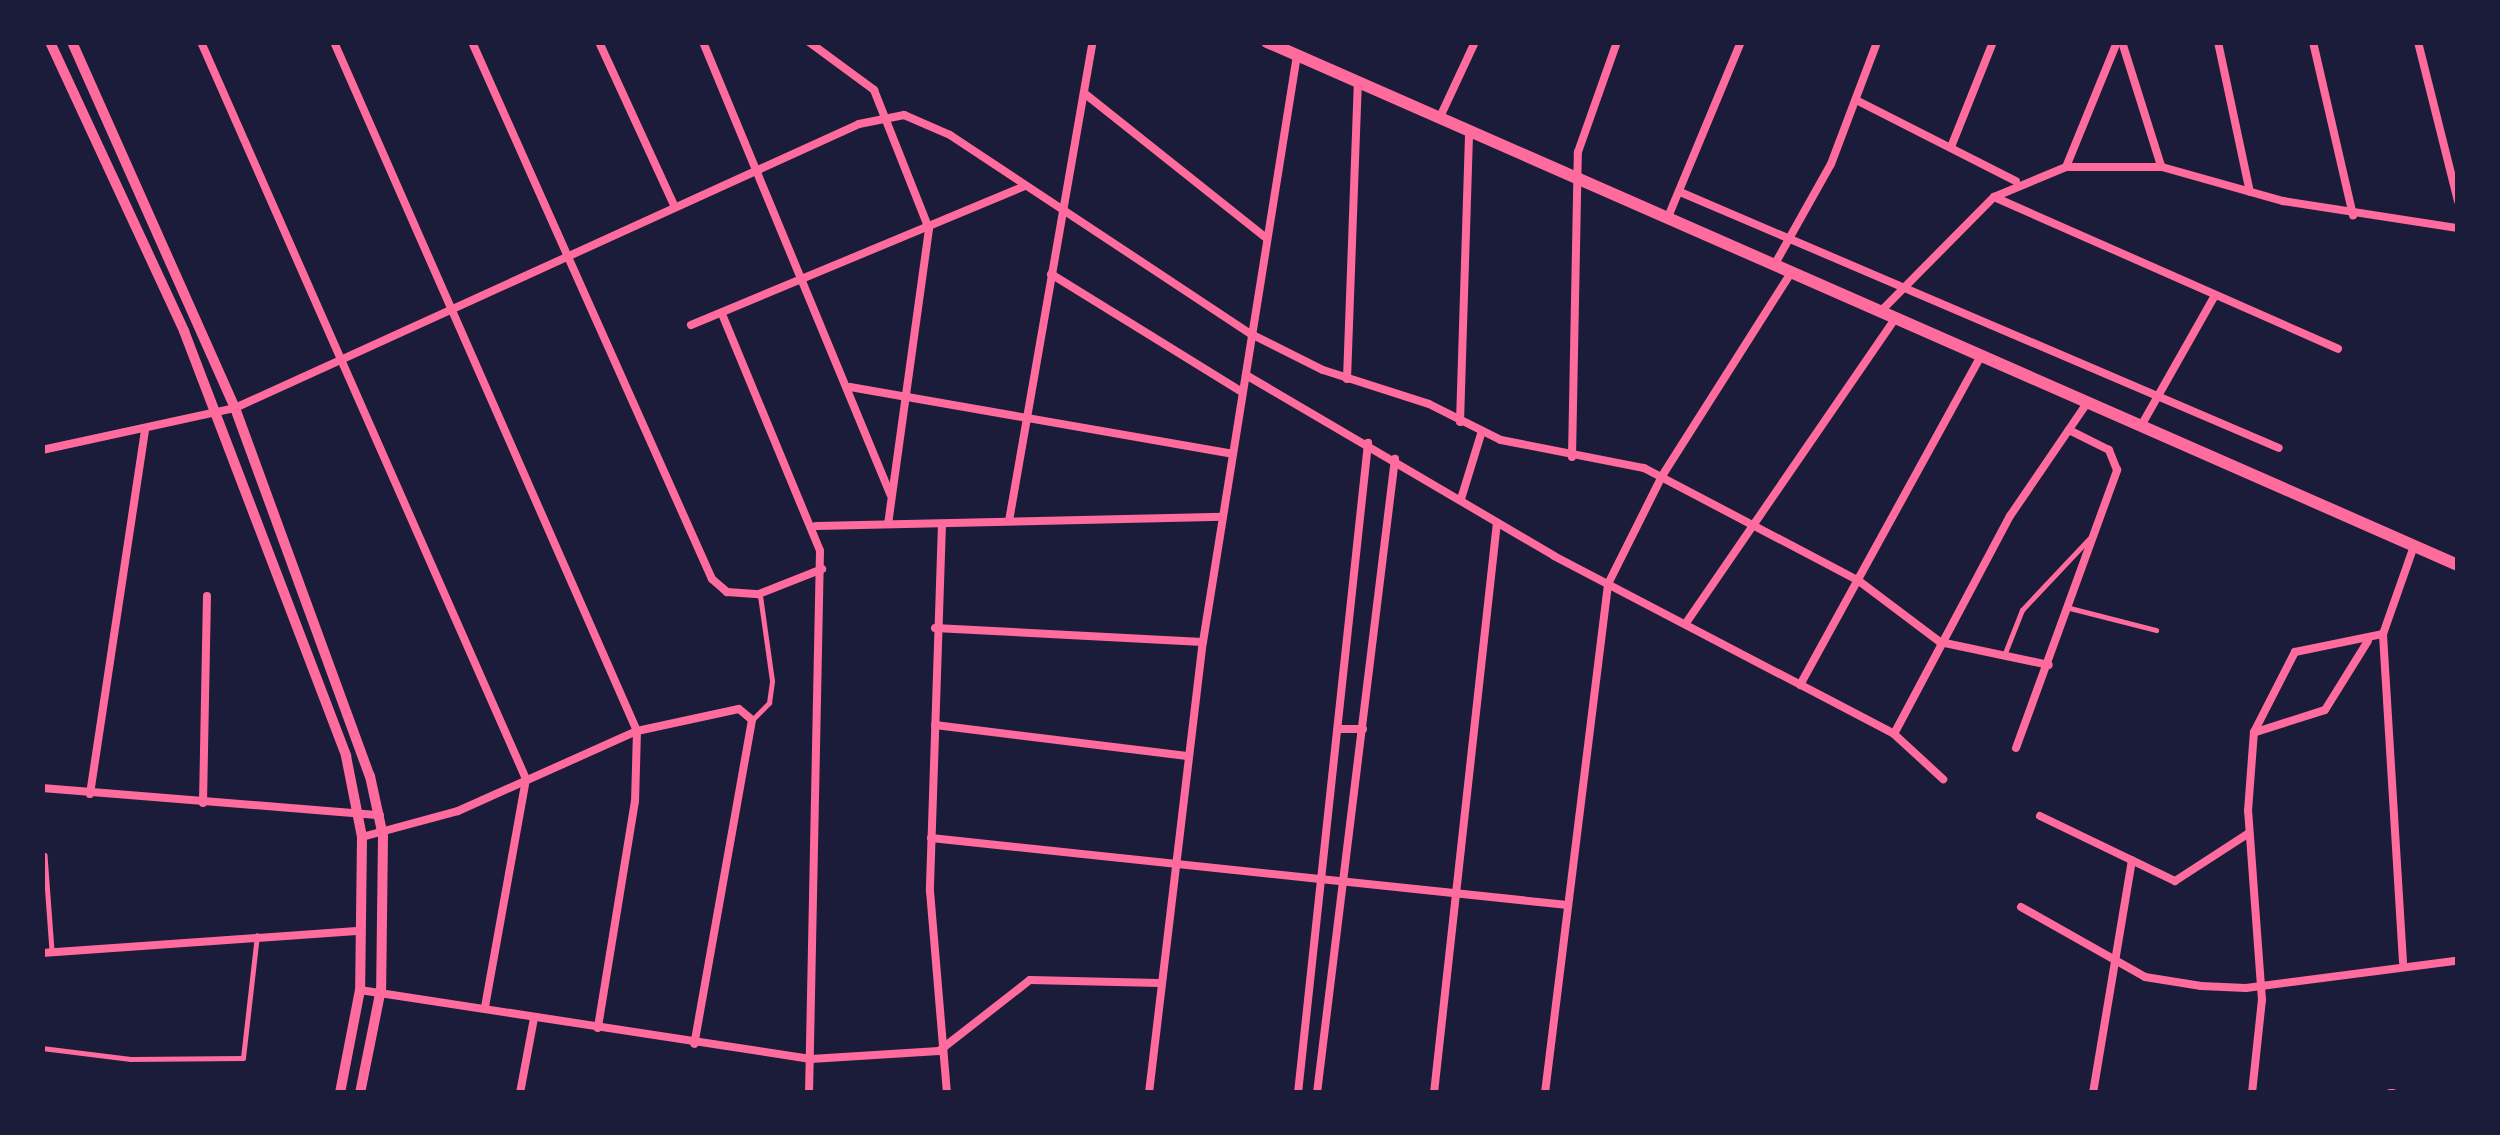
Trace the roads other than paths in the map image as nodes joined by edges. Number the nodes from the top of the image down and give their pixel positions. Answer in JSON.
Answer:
{"nodes":[{"id":1,"x":50,"y":42,"type":"edge"},
{"id":2,"x":72,"y":42,"type":"edge"},
{"id":3,"x":202,"y":42,"type":"edge"},
{"id":4,"x":334,"y":42,"type":"edge"},
{"id":5,"x":472,"y":42,"type":"edge"},
{"id":6,"x":599,"y":42,"type":"edge"},
{"id":7,"x":703,"y":42,"type":"edge"},
{"id":8,"x":809,"y":42,"type":"edge"},
{"id":9,"x":1093,"y":42,"type":"edge"},
{"id":10,"x":1267,"y":42,"type":"edge"},
{"id":11,"x":1475,"y":42,"type":"edge"},
{"id":12,"x":1617,"y":42,"type":"edge"},
{"id":13,"x":1741,"y":42,"type":"edge"},
{"id":14,"x":1877,"y":42,"type":"edge"},
{"id":15,"x":1993,"y":42,"type":"edge"},
{"id":16,"x":2119,"y":42,"type":"edge"},
{"id":17,"x":2218,"y":42,"type":"edge"},
{"id":18,"x":2313,"y":42,"type":"edge"},
{"id":19,"x":2419,"y":42,"type":"edge"},
{"id":20,"x":1297,"y":53,"type":"junction"},
{"id":21,"x":1358,"y":81,"type":"junction"},
{"id":22,"x":1084,"y":93,"type":"junction"},
{"id":23,"x":1858,"y":101,"type":"junction"},
{"id":24,"x":888,"y":115,"type":"junction"},
{"id":25,"x":1440,"y":117,"type":"junction"},
{"id":26,"x":1469,"y":132,"type":"junction"},
{"id":27,"x":1951,"y":146,"type":"junction"},
{"id":28,"x":2066,"y":167,"type":"junction"},
{"id":29,"x":2162,"y":167,"type":"junction"},
{"id":30,"x":754,"y":171,"type":"junction"},
{"id":31,"x":1576,"y":177,"type":"junction"},
{"id":32,"x":2017,"y":182,"type":"junction"},
{"id":33,"x":1026,"y":185,"type":"junction"},
{"id":34,"x":1681,"y":192,"type":"junction"},
{"id":35,"x":2251,"y":192,"type":"junction"},
{"id":36,"x":1994,"y":197,"type":"junction"},
{"id":37,"x":2458,"y":201,"type":"edge"},
{"id":38,"x":675,"y":207,"type":"junction"},
{"id":39,"x":1065,"y":207,"type":"junction"},
{"id":40,"x":2353,"y":214,"type":"junction"},
{"id":41,"x":1668,"y":217,"type":"junction"},
{"id":42,"x":2458,"y":228,"type":"edge"},
{"id":43,"x":929,"y":230,"type":"junction"},
{"id":44,"x":1266,"y":238,"type":"junction"},
{"id":45,"x":1791,"y":239,"type":"junction"},
{"id":46,"x":567,"y":256,"type":"junction"},
{"id":47,"x":1776,"y":262,"type":"junction"},
{"id":48,"x":1794,"y":269,"type":"junction"},
{"id":49,"x":1051,"y":274,"type":"junction"},
{"id":50,"x":804,"y":280,"type":"junction"},
{"id":51,"x":1903,"y":287,"type":"junction"},
{"id":52,"x":2214,"y":297,"type":"junction"},
{"id":53,"x":451,"y":309,"type":"junction"},
{"id":54,"x":1882,"y":310,"type":"junction"},
{"id":55,"x":722,"y":314,"type":"junction"},
{"id":56,"x":1898,"y":317,"type":"junction"},
{"id":57,"x":196,"y":324,"type":"junction"},
{"id":58,"x":691,"y":325,"type":"dead end"},
{"id":59,"x":184,"y":331,"type":"junction"},
{"id":60,"x":1251,"y":334,"type":"junction"},
{"id":61,"x":2338,"y":349,"type":"dead end"},
{"id":62,"x":1982,"y":355,"type":"junction"},
{"id":63,"x":341,"y":361,"type":"junction"},
{"id":64,"x":1246,"y":374,"type":"junction"},
{"id":65,"x":1347,"y":380,"type":"junction"},
{"id":66,"x":850,"y":387,"type":"junction"},
{"id":67,"x":1242,"y":392,"type":"junction"},
{"id":68,"x":2159,"y":396,"type":"junction"},
{"id":69,"x":909,"y":401,"type":"junction"},
{"id":70,"x":2087,"y":403,"type":"junction"},
{"id":71,"x":235,"y":408,"type":"junction"},
{"id":72,"x":217,"y":414,"type":"junction"},
{"id":73,"x":1027,"y":418,"type":"junction"},
{"id":74,"x":1460,"y":423,"type":"junction"},
{"id":75,"x":2140,"y":427,"type":"junction"},
{"id":76,"x":2069,"y":430,"type":"junction"},
{"id":77,"x":145,"y":431,"type":"junction"},
{"id":78,"x":1481,"y":434,"type":"junction"},
{"id":79,"x":1368,"y":441,"type":"junction"},
{"id":80,"x":2279,"y":448,"type":"dead end"},
{"id":81,"x":42,"y":450,"type":"edge"},
{"id":82,"x":1232,"y":454,"type":"junction"},
{"id":83,"x":1572,"y":458,"type":"junction"},
{"id":84,"x":1395,"y":459,"type":"junction"},
{"id":85,"x":1662,"y":476,"type":"junction"},
{"id":86,"x":892,"y":497,"type":"junction"},
{"id":87,"x":1461,"y":499,"type":"junction"},
{"id":88,"x":1223,"y":518,"type":"junction"},
{"id":89,"x":1009,"y":521,"type":"junction"},
{"id":90,"x":1497,"y":522,"type":"junction"},
{"id":91,"x":888,"y":523,"type":"junction"},
{"id":92,"x":942,"y":524,"type":"junction"},
{"id":93,"x":816,"y":526,"type":"junction"},
{"id":94,"x":1754,"y":526,"type":"junction"},
{"id":95,"x":2098,"y":531,"type":"junction"},
{"id":96,"x":2415,"y":544,"type":"junction"},
{"id":97,"x":2458,"y":565,"type":"edge"},
{"id":98,"x":822,"y":569,"type":"junction"},
{"id":99,"x":1859,"y":581,"type":"junction"},
{"id":100,"x":1609,"y":584,"type":"junction"},
{"id":101,"x":759,"y":594,"type":"junction"},
{"id":102,"x":207,"y":596,"type":"dead end"},
{"id":103,"x":2070,"y":608,"type":"junction"},
{"id":104,"x":1686,"y":623,"type":"junction"},
{"id":105,"x":935,"y":628,"type":"junction"},
{"id":106,"x":2156,"y":630,"type":"dead end"},
{"id":107,"x":2383,"y":634,"type":"junction"},
{"id":108,"x":2368,"y":641,"type":"junction"},
{"id":109,"x":1203,"y":642,"type":"junction"},
{"id":110,"x":1940,"y":642,"type":"junction"},
{"id":111,"x":2004,"y":655,"type":"junction"},
{"id":112,"x":2049,"y":665,"type":"junction"},
{"id":113,"x":1800,"y":686,"type":"junction"},
{"id":114,"x":752,"y":720,"type":"junction"},
{"id":115,"x":935,"y":724,"type":"junction"},
{"id":116,"x":1338,"y":729,"type":"junction"},
{"id":117,"x":1363,"y":729,"type":"junction"},
{"id":118,"x":637,"y":731,"type":"junction"},
{"id":119,"x":2254,"y":732,"type":"junction"},
{"id":120,"x":1894,"y":734,"type":"junction"},
{"id":121,"x":2016,"y":748,"type":"dead end"},
{"id":122,"x":1187,"y":756,"type":"junction"},
{"id":123,"x":526,"y":779,"type":"junction"},
{"id":124,"x":1943,"y":779,"type":"dead end"},
{"id":125,"x":42,"y":788,"type":"edge"},
{"id":126,"x":90,"y":794,"type":"junction"},
{"id":127,"x":202,"y":803,"type":"junction"},
{"id":128,"x":360,"y":814,"type":"junction"},
{"id":129,"x":380,"y":815,"type":"junction"},
{"id":130,"x":2040,"y":816,"type":"dead end"},
{"id":131,"x":2250,"y":832,"type":"junction"},
{"id":132,"x":383,"y":836,"type":"junction"},
{"id":133,"x":362,"y":838,"type":"junction"},
{"id":134,"x":932,"y":838,"type":"junction"},
{"id":135,"x":45,"y":855,"type":"edge"},
{"id":136,"x":2132,"y":860,"type":"junction"},
{"id":137,"x":1175,"y":866,"type":"junction"},
{"id":138,"x":1322,"y":881,"type":"junction"},
{"id":139,"x":1344,"y":884,"type":"junction"},
{"id":140,"x":1459,"y":896,"type":"junction"},
{"id":141,"x":1567,"y":904,"type":"junction"},
{"id":142,"x":2021,"y":907,"type":"dead end"},
{"id":143,"x":360,"y":931,"type":"junction"},
{"id":144,"x":257,"y":936,"type":"junction"},
{"id":145,"x":47,"y":952,"type":"edge"},
{"id":146,"x":2112,"y":960,"type":"junction"},
{"id":147,"x":2454,"y":961,"type":"dead end"},
{"id":148,"x":2403,"y":962,"type":"junction"},
{"id":149,"x":1160,"y":983,"type":"junction"},
{"id":150,"x":2261,"y":985,"type":"junction"},
{"id":151,"x":381,"y":989,"type":"junction"},
{"id":152,"x":360,"y":990,"type":"junction"},
{"id":153,"x":485,"y":1007,"type":"junction"},
{"id":154,"x":534,"y":1018,"type":"junction"},
{"id":155,"x":598,"y":1028,"type":"junction"},
{"id":156,"x":694,"y":1044,"type":"junction"},
{"id":157,"x":42,"y":1048,"type":"edge"},
{"id":158,"x":938,"y":1051,"type":"junction"},
{"id":159,"x":811,"y":1059,"type":"junction"},
{"id":160,"x":340,"y":1093,"type":"edge"},
{"id":161,"x":360,"y":1093,"type":"edge"},
{"id":162,"x":520,"y":1093,"type":"edge"},
{"id":163,"x":809,"y":1093,"type":"edge"},
{"id":164,"x":947,"y":1093,"type":"edge"},
{"id":165,"x":1149,"y":1093,"type":"edge"},
{"id":166,"x":1298,"y":1093,"type":"edge"},
{"id":167,"x":1317,"y":1093,"type":"edge"},
{"id":168,"x":1433,"y":1093,"type":"edge"},
{"id":169,"x":1545,"y":1093,"type":"edge"},
{"id":170,"x":2093,"y":1093,"type":"edge"},
{"id":171,"x":2252,"y":1093,"type":"edge"}],
"edges":[{"from":1,"to":59,"type":"street"},
{"from":2,"to":57,"type":"street"},
{"from":3,"to":63,"type":"street"},
{"from":4,"to":53,"type":"street"},
{"from":5,"to":46,"type":"street"},
{"from":6,"to":38,"type":"street"},
{"from":7,"to":30,"type":"street"},
{"from":8,"to":24,"type":"street"},
{"from":9,"to":22,"type":"street"},
{"from":10,"to":20,"type":"main road"},
{"from":11,"to":25,"type":"street"},
{"from":12,"to":31,"type":"street"},
{"from":13,"to":34,"type":"street"},
{"from":14,"to":23,"type":"street"},
{"from":15,"to":27,"type":"street"},
{"from":16,"to":28,"type":"street"},
{"from":16,"to":29,"type":"street"},
{"from":17,"to":35,"type":"street"},
{"from":18,"to":40,"type":"street"},
{"from":19,"to":37,"type":"street"},
{"from":20,"to":21,"type":"main road"},
{"from":20,"to":44,"type":"street"},
{"from":21,"to":25,"type":"main road"},
{"from":21,"to":65,"type":"street"},
{"from":22,"to":39,"type":"street"},
{"from":22,"to":44,"type":"street"},
{"from":23,"to":27,"type":"street"},
{"from":23,"to":45,"type":"street"},
{"from":24,"to":30,"type":"street"},
{"from":24,"to":33,"type":"street"},
{"from":24,"to":43,"type":"street"},
{"from":25,"to":26,"type":"main road"},
{"from":26,"to":31,"type":"main road"},
{"from":26,"to":74,"type":"street"},
{"from":27,"to":32,"type":"street"},
{"from":28,"to":29,"type":"street"},
{"from":28,"to":32,"type":"street"},
{"from":29,"to":35,"type":"street"},
{"from":30,"to":38,"type":"street"},
{"from":30,"to":50,"type":"street"},
{"from":31,"to":41,"type":"main road"},
{"from":31,"to":83,"type":"street"},
{"from":32,"to":36,"type":"street"},
{"from":33,"to":39,"type":"street"},
{"from":33,"to":43,"type":"street"},
{"from":34,"to":41,"type":"street"},
{"from":34,"to":45,"type":"street"},
{"from":35,"to":40,"type":"street"},
{"from":36,"to":51,"type":"street"},
{"from":36,"to":52,"type":"street"},
{"from":38,"to":46,"type":"street"},
{"from":39,"to":49,"type":"street"},
{"from":39,"to":60,"type":"street"},
{"from":40,"to":42,"type":"street"},
{"from":41,"to":47,"type":"main road"},
{"from":43,"to":50,"type":"street"},
{"from":43,"to":69,"type":"street"},
{"from":44,"to":60,"type":"street"},
{"from":45,"to":47,"type":"street"},
{"from":45,"to":51,"type":"street"},
{"from":46,"to":53,"type":"street"},
{"from":46,"to":101,"type":"street"},
{"from":47,"to":48,"type":"main road"},
{"from":48,"to":54,"type":"main road"},
{"from":48,"to":85,"type":"street"},
{"from":49,"to":67,"type":"street"},
{"from":49,"to":73,"type":"street"},
{"from":50,"to":55,"type":"street"},
{"from":50,"to":66,"type":"street"},
{"from":51,"to":54,"type":"street"},
{"from":51,"to":68,"type":"street"},
{"from":52,"to":61,"type":"street"},
{"from":52,"to":68,"type":"street"},
{"from":53,"to":63,"type":"street"},
{"from":53,"to":118,"type":"street"},
{"from":54,"to":56,"type":"main road"},
{"from":55,"to":58,"type":"street"},
{"from":55,"to":93,"type":"street"},
{"from":56,"to":62,"type":"main road"},
{"from":56,"to":94,"type":"street"},
{"from":57,"to":59,"type":"street"},
{"from":57,"to":71,"type":"street"},
{"from":59,"to":72,"type":"street"},
{"from":60,"to":64,"type":"street"},
{"from":60,"to":65,"type":"street"},
{"from":62,"to":70,"type":"main road"},
{"from":62,"to":99,"type":"street"},
{"from":63,"to":71,"type":"street"},
{"from":63,"to":123,"type":"street"},
{"from":64,"to":67,"type":"street"},
{"from":64,"to":79,"type":"street"},
{"from":65,"to":74,"type":"street"},
{"from":66,"to":69,"type":"street"},
{"from":66,"to":86,"type":"street"},
{"from":67,"to":82,"type":"street"},
{"from":68,"to":75,"type":"street"},
{"from":68,"to":80,"type":"street"},
{"from":69,"to":73,"type":"street"},
{"from":69,"to":86,"type":"street"},
{"from":70,"to":75,"type":"main road"},
{"from":70,"to":76,"type":"street"},
{"from":71,"to":72,"type":"street"},
{"from":71,"to":129,"type":"street"},
{"from":72,"to":77,"type":"street"},
{"from":72,"to":128,"type":"street"},
{"from":73,"to":82,"type":"street"},
{"from":73,"to":89,"type":"street"},
{"from":74,"to":78,"type":"street"},
{"from":75,"to":96,"type":"main road"},
{"from":76,"to":95,"type":"street"},
{"from":76,"to":110,"type":"street"},
{"from":77,"to":81,"type":"street"},
{"from":77,"to":126,"type":"street"},
{"from":78,"to":83,"type":"street"},
{"from":78,"to":87,"type":"street"},
{"from":79,"to":84,"type":"street"},
{"from":79,"to":116,"type":"street"},
{"from":82,"to":88,"type":"street"},
{"from":83,"to":85,"type":"street"},
{"from":84,"to":87,"type":"street"},
{"from":84,"to":117,"type":"street"},
{"from":85,"to":94,"type":"street"},
{"from":85,"to":100,"type":"street"},
{"from":86,"to":91,"type":"street"},
{"from":87,"to":90,"type":"street"},
{"from":88,"to":89,"type":"street"},
{"from":88,"to":109,"type":"street"},
{"from":89,"to":92,"type":"street"},
{"from":90,"to":100,"type":"street"},
{"from":90,"to":140,"type":"street"},
{"from":91,"to":92,"type":"street"},
{"from":91,"to":93,"type":"street"},
{"from":92,"to":105,"type":"street"},
{"from":93,"to":98,"type":"street"},
{"from":94,"to":99,"type":"street"},
{"from":94,"to":104,"type":"street"},
{"from":95,"to":103,"type":"street"},
{"from":95,"to":111,"type":"lane"},
{"from":96,"to":97,"type":"main road"},
{"from":96,"to":107,"type":"street"},
{"from":98,"to":101,"type":"street"},
{"from":98,"to":159,"type":"street"},
{"from":99,"to":110,"type":"street"},
{"from":99,"to":113,"type":"street"},
{"from":100,"to":104,"type":"street"},
{"from":100,"to":141,"type":"street"},
{"from":101,"to":114,"type":"lane"},
{"from":102,"to":127,"type":"street"},
{"from":103,"to":106,"type":"lane"},
{"from":103,"to":112,"type":"street"},
{"from":104,"to":113,"type":"street"},
{"from":105,"to":109,"type":"street"},
{"from":105,"to":115,"type":"street"},
{"from":107,"to":108,"type":"street"},
{"from":107,"to":148,"type":"street"},
{"from":108,"to":119,"type":"street"},
{"from":108,"to":119,"type":"street"},
{"from":109,"to":122,"type":"street"},
{"from":110,"to":111,"type":"street"},
{"from":110,"to":120,"type":"street"},
{"from":111,"to":112,"type":"street"},
{"from":112,"to":121,"type":"street"},
{"from":113,"to":120,"type":"street"},
{"from":114,"to":118,"type":"street"},
{"from":114,"to":156,"type":"street"},
{"from":115,"to":122,"type":"street"},
{"from":115,"to":134,"type":"street"},
{"from":116,"to":117,"type":"street"},
{"from":116,"to":138,"type":"street"},
{"from":117,"to":139,"type":"street"},
{"from":118,"to":123,"type":"street"},
{"from":118,"to":155,"type":"street"},
{"from":119,"to":131,"type":"street"},
{"from":120,"to":124,"type":"street"},
{"from":122,"to":137,"type":"street"},
{"from":123,"to":132,"type":"street"},
{"from":123,"to":153,"type":"street"},
{"from":125,"to":126,"type":"street"},
{"from":126,"to":127,"type":"street"},
{"from":127,"to":128,"type":"street"},
{"from":128,"to":129,"type":"street"},
{"from":128,"to":133,"type":"street"},
{"from":129,"to":132,"type":"street"},
{"from":130,"to":136,"type":"street"},
{"from":131,"to":136,"type":"street"},
{"from":131,"to":150,"type":"street"},
{"from":132,"to":133,"type":"street"},
{"from":132,"to":151,"type":"street"},
{"from":133,"to":143,"type":"street"},
{"from":134,"to":137,"type":"street"},
{"from":134,"to":158,"type":"street"},
{"from":135,"to":145,"type":"lane"},
{"from":136,"to":146,"type":"street"},
{"from":137,"to":138,"type":"street"},
{"from":137,"to":149,"type":"street"},
{"from":138,"to":139,"type":"street"},
{"from":138,"to":166,"type":"street"},
{"from":139,"to":140,"type":"street"},
{"from":139,"to":167,"type":"street"},
{"from":140,"to":141,"type":"street"},
{"from":140,"to":168,"type":"street"},
{"from":141,"to":169,"type":"street"},
{"from":142,"to":146,"type":"street"},
{"from":143,"to":144,"type":"street"},
{"from":143,"to":152,"type":"street"},
{"from":144,"to":145,"type":"street"},
{"from":144,"to":157,"type":"lane"},
{"from":146,"to":150,"type":"street"},
{"from":146,"to":170,"type":"street"},
{"from":147,"to":148,"type":"street"},
{"from":148,"to":150,"type":"street"},
{"from":149,"to":158,"type":"street"},
{"from":149,"to":165,"type":"street"},
{"from":150,"to":171,"type":"street"},
{"from":151,"to":152,"type":"street"},
{"from":151,"to":153,"type":"street"},
{"from":151,"to":161,"type":"street"},
{"from":152,"to":160,"type":"street"},
{"from":153,"to":154,"type":"street"},
{"from":154,"to":155,"type":"street"},
{"from":154,"to":162,"type":"street"},
{"from":155,"to":156,"type":"street"},
{"from":156,"to":159,"type":"street"},
{"from":158,"to":159,"type":"street"},
{"from":158,"to":164,"type":"street"},
{"from":159,"to":163,"type":"street"}]}
